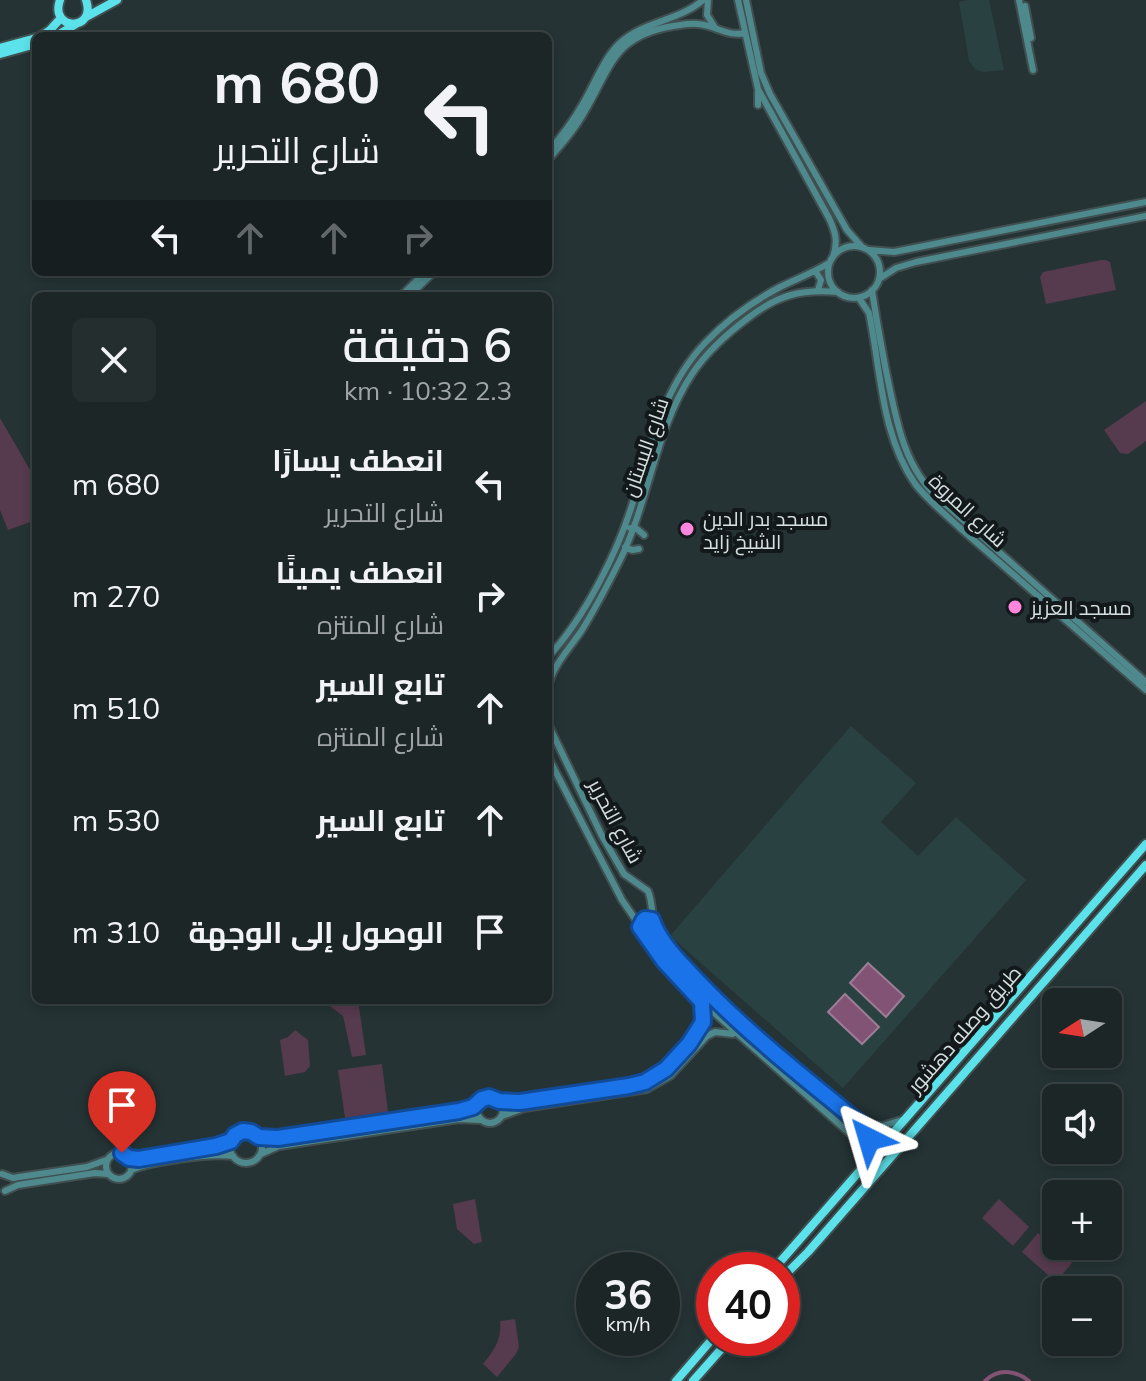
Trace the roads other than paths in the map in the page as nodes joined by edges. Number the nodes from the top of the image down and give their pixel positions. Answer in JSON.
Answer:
{"nodes":[{"id":1,"x":60,"y":0,"type":"edge"},
{"id":2,"x":86,"y":0,"type":"edge"},
{"id":3,"x":117,"y":0,"type":"edge"},
{"id":4,"x":705,"y":0,"type":"edge"},
{"id":5,"x":738,"y":0,"type":"edge"},
{"id":6,"x":746,"y":0,"type":"edge"},
{"id":7,"x":1021,"y":0,"type":"edge"},
{"id":8,"x":101,"y":4,"type":"edge"},
{"id":9,"x":693,"y":8,"type":"junction"},
{"id":10,"x":61,"y":18,"type":"junction"},
{"id":11,"x":85,"y":18,"type":"junction"},
{"id":12,"x":77,"y":23,"type":"junction"},
{"id":13,"x":697,"y":24,"type":"junction"},
{"id":14,"x":716,"y":29,"type":"junction"},
{"id":15,"x":57,"y":32,"type":"edge"},
{"id":16,"x":748,"y":32,"type":"junction"},
{"id":17,"x":32,"y":39,"type":"edge"},
{"id":18,"x":32,"y":45,"type":"edge"},
{"id":19,"x":0,"y":48,"type":"edge"},
{"id":20,"x":0,"y":54,"type":"edge"},
{"id":21,"x":1035,"y":69,"type":"dead end"},
{"id":22,"x":758,"y":89,"type":"junction"},
{"id":23,"x":758,"y":105,"type":"dead end"},
{"id":24,"x":564,"y":137,"type":"junction"},
{"id":25,"x":552,"y":148,"type":"edge"},
{"id":26,"x":552,"y":154,"type":"edge"},
{"id":27,"x":1146,"y":202,"type":"edge"},
{"id":28,"x":1138,"y":204,"type":"junction"},
{"id":29,"x":1143,"y":217,"type":"edge"},
{"id":30,"x":829,"y":218,"type":"junction"},
{"id":31,"x":821,"y":222,"type":"dead end"},
{"id":32,"x":847,"y":230,"type":"junction"},
{"id":33,"x":836,"y":234,"type":"junction"},
{"id":34,"x":865,"y":249,"type":"junction"},
{"id":35,"x":894,"y":252,"type":"junction"},
{"id":36,"x":831,"y":260,"type":"junction"},
{"id":37,"x":892,"y":264,"type":"junction"},
{"id":38,"x":816,"y":272,"type":"junction"},
{"id":39,"x":421,"y":276,"type":"edge"},
{"id":40,"x":431,"y":276,"type":"edge"},
{"id":41,"x":879,"y":279,"type":"junction"},
{"id":42,"x":818,"y":290,"type":"junction"},
{"id":43,"x":872,"y":290,"type":"junction"},
{"id":44,"x":405,"y":292,"type":"edge"},
{"id":45,"x":418,"y":292,"type":"edge"},
{"id":46,"x":838,"y":292,"type":"junction"},
{"id":47,"x":859,"y":298,"type":"junction"},
{"id":48,"x":694,"y":355,"type":"junction"},
{"id":49,"x":705,"y":359,"type":"junction"},
{"id":50,"x":684,"y":371,"type":"junction"},
{"id":51,"x":692,"y":375,"type":"junction"},
{"id":52,"x":660,"y":471,"type":"dead end"},
{"id":53,"x":651,"y":475,"type":"junction"},
{"id":54,"x":928,"y":494,"type":"junction"},
{"id":55,"x":634,"y":528,"type":"junction"},
{"id":56,"x":621,"y":534,"type":"junction"},
{"id":57,"x":644,"y":535,"type":"dead end"},
{"id":58,"x":626,"y":547,"type":"junction"},
{"id":59,"x":639,"y":549,"type":"dead end"},
{"id":60,"x":1049,"y":600,"type":"junction"},
{"id":61,"x":552,"y":651,"type":"edge"},
{"id":62,"x":552,"y":671,"type":"edge"},
{"id":63,"x":1146,"y":682,"type":"edge"},
{"id":64,"x":1146,"y":690,"type":"edge"},
{"id":65,"x":552,"y":733,"type":"edge"},
{"id":66,"x":552,"y":764,"type":"edge"},
{"id":67,"x":602,"y":836,"type":"junction"},
{"id":68,"x":1146,"y":844,"type":"edge"},
{"id":69,"x":595,"y":850,"type":"junction"},
{"id":70,"x":1146,"y":865,"type":"edge"},
{"id":71,"x":652,"y":920,"type":"junction"},
{"id":72,"x":640,"y":927,"type":"junction"},
{"id":73,"x":702,"y":1002,"type":"junction"},
{"id":74,"x":711,"y":1025,"type":"junction"},
{"id":75,"x":737,"y":1035,"type":"junction"},
{"id":76,"x":696,"y":1046,"type":"junction"},
{"id":77,"x":777,"y":1054,"type":"junction"},
{"id":78,"x":772,"y":1065,"type":"junction"},
{"id":79,"x":794,"y":1068,"type":"junction"},
{"id":80,"x":787,"y":1078,"type":"junction"},
{"id":81,"x":601,"y":1093,"type":"junction"},
{"id":82,"x":499,"y":1101,"type":"junction"},
{"id":83,"x":478,"y":1104,"type":"junction"},
{"id":84,"x":502,"y":1116,"type":"junction"},
{"id":85,"x":908,"y":1116,"type":"junction"},
{"id":86,"x":481,"y":1120,"type":"junction"},
{"id":87,"x":413,"y":1122,"type":"junction"},
{"id":88,"x":861,"y":1124,"type":"junction"},
{"id":89,"x":330,"y":1135,"type":"junction"},
{"id":90,"x":259,"y":1137,"type":"junction"},
{"id":91,"x":271,"y":1138,"type":"junction"},
{"id":92,"x":856,"y":1139,"type":"junction"},
{"id":93,"x":231,"y":1141,"type":"junction"},
{"id":94,"x":272,"y":1148,"type":"junction"},
{"id":95,"x":261,"y":1154,"type":"junction"},
{"id":96,"x":233,"y":1156,"type":"junction"},
{"id":97,"x":129,"y":1158,"type":"junction"},
{"id":98,"x":106,"y":1160,"type":"junction"},
{"id":99,"x":868,"y":1162,"type":"junction"},
{"id":100,"x":131,"y":1170,"type":"junction"},
{"id":101,"x":1,"y":1174,"type":"edge"},
{"id":102,"x":108,"y":1174,"type":"junction"},
{"id":103,"x":2,"y":1194,"type":"edge"},
{"id":104,"x":789,"y":1252,"type":"edge"},
{"id":105,"x":800,"y":1260,"type":"edge"},
{"id":106,"x":698,"y":1356,"type":"edge"},
{"id":107,"x":715,"y":1356,"type":"edge"},
{"id":108,"x":676,"y":1381,"type":"edge"},
{"id":109,"x":693,"y":1381,"type":"edge"}],
"edges":[{"from":1,"to":10,"type":"main road"},
{"from":2,"to":11,"type":"main road"},
{"from":3,"to":8,"type":"main road"},
{"from":4,"to":9,"type":"street"},
{"from":4,"to":14,"type":"street"},
{"from":5,"to":16,"type":"street"},
{"from":6,"to":16,"type":"street"},
{"from":7,"to":21,"type":"street"},
{"from":8,"to":11,"type":"main road"},
{"from":9,"to":13,"type":"street"},
{"from":9,"to":24,"type":"street"},
{"from":10,"to":12,"type":"main road"},
{"from":10,"to":15,"type":"main road"},
{"from":11,"to":12,"type":"main road"},
{"from":12,"to":15,"type":"main road"},
{"from":13,"to":14,"type":"street"},
{"from":13,"to":24,"type":"street"},
{"from":14,"to":16,"type":"street"},
{"from":16,"to":22,"type":"street"},
{"from":16,"to":32,"type":"street"},
{"from":17,"to":19,"type":"main road"},
{"from":18,"to":20,"type":"main road"},
{"from":22,"to":23,"type":"street"},
{"from":22,"to":30,"type":"street"},
{"from":24,"to":25,"type":"street"},
{"from":24,"to":26,"type":"street"},
{"from":27,"to":28,"type":"street"},
{"from":28,"to":29,"type":"street"},
{"from":28,"to":35,"type":"street"},
{"from":29,"to":37,"type":"street"},
{"from":30,"to":31,"type":"street"},
{"from":30,"to":33,"type":"street"},
{"from":32,"to":33,"type":"street"},
{"from":32,"to":34,"type":"street"},
{"from":33,"to":36,"type":"street"},
{"from":34,"to":35,"type":"street"},
{"from":34,"to":36,"type":"street"},
{"from":34,"to":41,"type":"street"},
{"from":35,"to":37,"type":"street"},
{"from":36,"to":38,"type":"street","name":"شارع البستان"},
{"from":36,"to":46,"type":"street"},
{"from":37,"to":41,"type":"street"},
{"from":38,"to":42,"type":"street"},
{"from":38,"to":48,"type":"street","name":"شارع البستان"},
{"from":39,"to":44,"type":"street"},
{"from":40,"to":45,"type":"street"},
{"from":41,"to":43,"type":"street"},
{"from":42,"to":46,"type":"street","name":"شارع البستان"},
{"from":42,"to":49,"type":"street","name":"شارع البستان"},
{"from":43,"to":47,"type":"street"},
{"from":43,"to":54,"type":"street","name":"شارع المروة"},
{"from":46,"to":47,"type":"street"},
{"from":47,"to":54,"type":"street","name":"شارع المروة"},
{"from":48,"to":49,"type":"street"},
{"from":48,"to":50,"type":"street","name":"شارع البستان"},
{"from":49,"to":51,"type":"street","name":"شارع البستان"},
{"from":50,"to":51,"type":"street"},
{"from":50,"to":56,"type":"street","name":"شارع البستان"},
{"from":51,"to":53,"type":"street","name":"شارع البستان"},
{"from":52,"to":53,"type":"street"},
{"from":53,"to":55,"type":"street","name":"شارع البستان"},
{"from":54,"to":60,"type":"street","name":"شارع المروة"},
{"from":55,"to":56,"type":"street"},
{"from":55,"to":57,"type":"street"},
{"from":55,"to":58,"type":"street","name":"شارع البستان"},
{"from":56,"to":58,"type":"street"},
{"from":56,"to":61,"type":"street","name":"شارع البستان"},
{"from":58,"to":59,"type":"street"},
{"from":58,"to":62,"type":"street","name":"شارع البستان"},
{"from":60,"to":63,"type":"street","name":"شارع المروة"},
{"from":60,"to":64,"type":"street","name":"شارع المروة"},
{"from":65,"to":67,"type":"street","name":"شارع التحرير"},
{"from":66,"to":69,"type":"street","name":"شارع التحرير"},
{"from":67,"to":69,"type":"street"},
{"from":67,"to":71,"type":"street","name":"شارع التحرير"},
{"from":68,"to":85,"type":"main road","name":"طريق وصله دهشور"},
{"from":69,"to":72,"type":"street","name":"شارع التحرير"},
{"from":70,"to":105,"type":"main road","name":"طريق وصله دهشور"},
{"from":71,"to":72,"type":"street"},
{"from":71,"to":77,"type":"street","name":"شارع التحرير"},
{"from":72,"to":73,"type":"street","name":"شارع التحرير"},
{"from":73,"to":74,"type":"street"},
{"from":73,"to":75,"type":"street","name":"شارع التحرير"},
{"from":74,"to":75,"type":"street"},
{"from":74,"to":76,"type":"street"},
{"from":74,"to":76,"type":"street"},
{"from":75,"to":78,"type":"street","name":"شارع التحرير"},
{"from":76,"to":81,"type":"street"},
{"from":77,"to":78,"type":"street"},
{"from":77,"to":79,"type":"street","name":"شارع التحرير"},
{"from":78,"to":80,"type":"street","name":"شارع التحرير"},
{"from":79,"to":80,"type":"street"},
{"from":79,"to":88,"type":"street","name":"شارع التحرير"},
{"from":80,"to":92,"type":"street","name":"شارع التحرير"},
{"from":81,"to":82,"type":"street"},
{"from":81,"to":84,"type":"street"},
{"from":82,"to":83,"type":"street"},
{"from":82,"to":84,"type":"street"},
{"from":83,"to":86,"type":"street"},
{"from":83,"to":87,"type":"street"},
{"from":84,"to":86,"type":"street"},
{"from":85,"to":88,"type":"street"},
{"from":85,"to":99,"type":"main road","name":"طريق وصله دهشور"},
{"from":86,"to":87,"type":"street"},
{"from":87,"to":89,"type":"street"},
{"from":88,"to":92,"type":"street"},
{"from":89,"to":91,"type":"street"},
{"from":89,"to":94,"type":"street"},
{"from":90,"to":91,"type":"street"},
{"from":90,"to":93,"type":"street"},
{"from":90,"to":95,"type":"street"},
{"from":91,"to":94,"type":"street"},
{"from":92,"to":99,"type":"street","name":"شارع التحرير"},
{"from":93,"to":96,"type":"street"},
{"from":93,"to":97,"type":"street"},
{"from":94,"to":95,"type":"street"},
{"from":95,"to":96,"type":"street"},
{"from":96,"to":100,"type":"street"},
{"from":97,"to":98,"type":"street"},
{"from":97,"to":100,"type":"street"},
{"from":98,"to":101,"type":"street"},
{"from":98,"to":102,"type":"street"},
{"from":99,"to":104,"type":"main road","name":"طريق وصله دهشور"},
{"from":100,"to":102,"type":"street"},
{"from":101,"to":103,"type":"street"},
{"from":102,"to":103,"type":"street"},
{"from":106,"to":108,"type":"main road"},
{"from":107,"to":109,"type":"main road"}]}
